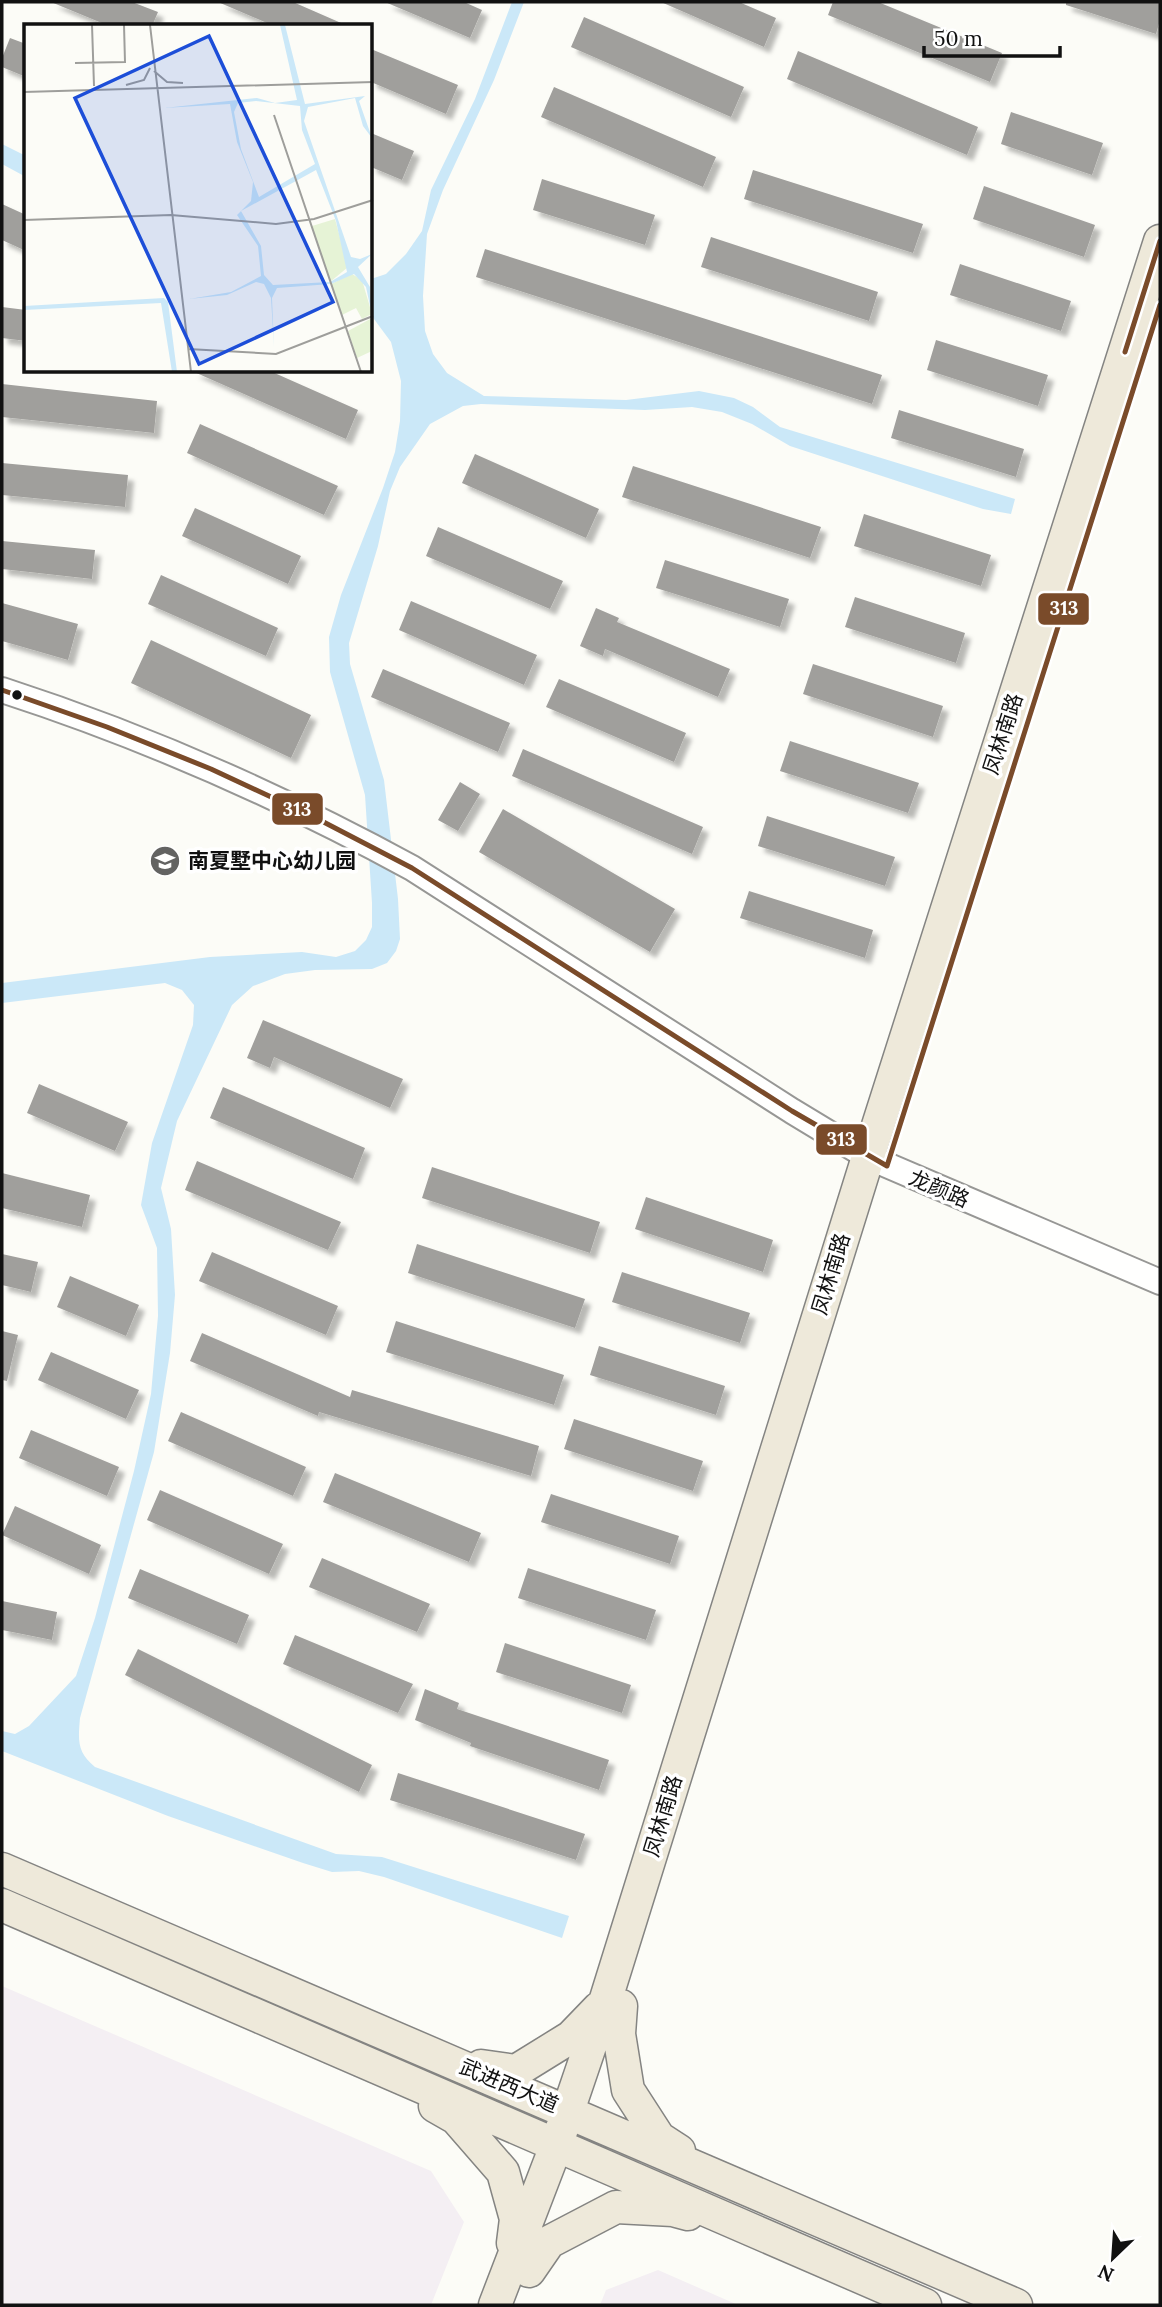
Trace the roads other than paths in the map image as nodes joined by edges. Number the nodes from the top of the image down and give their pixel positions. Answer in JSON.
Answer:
{"nodes":[{"id":1,"x":1160,"y":240,"type":"edge"},
{"id":2,"x":1160,"y":305,"type":"edge"},
{"id":3,"x":2,"y":690,"type":"edge"},
{"id":4,"x":878,"y":1161,"type":"junction"},
{"id":5,"x":1160,"y":1282,"type":"edge"},
{"id":6,"x":2,"y":1870,"type":"edge"},
{"id":7,"x":2,"y":1905,"type":"edge"},
{"id":8,"x":613,"y":2004,"type":"junction"},
{"id":9,"x":346,"y":2054,"type":"junction"},
{"id":10,"x":448,"y":2060,"type":"junction"},
{"id":11,"x":577,"y":2115,"type":"junction"},
{"id":12,"x":566,"y":2150,"type":"junction"},
{"id":13,"x":721,"y":2178,"type":"junction"},
{"id":14,"x":758,"y":2233,"type":"junction"},
{"id":15,"x":520,"y":2268,"type":"junction"},
{"id":16,"x":495,"y":2305,"type":"edge"},
{"id":17,"x":516,"y":2305,"type":"edge"},
{"id":18,"x":925,"y":2305,"type":"edge"},
{"id":19,"x":1016,"y":2305,"type":"edge"}],
"edges":[{"from":1,"to":4,"type":"main road","name":"凤林南路"},
{"from":2,"to":4,"type":"main road","name":"凤林南路"},
{"from":3,"to":4,"type":"street","name":"龙颜路"},
{"from":4,"to":5,"type":"street","name":"龙颜路"},
{"from":4,"to":8,"type":"main road","name":"凤林南路"},
{"from":6,"to":10,"type":"main road","name":"武进西大道"},
{"from":7,"to":9,"type":"main road","name":"武进西大道"},
{"from":8,"to":10,"type":"main road"},
{"from":8,"to":11,"type":"main road","name":"凤林南路"},
{"from":8,"to":13,"type":"main road"},
{"from":9,"to":12,"type":"main road","name":"武进西大道"},
{"from":9,"to":15,"type":"main road"},
{"from":10,"to":11,"type":"main road","name":"武进西大道"},
{"from":11,"to":12,"type":"main road","name":"凤林南路"},
{"from":11,"to":13,"type":"main road","name":"武进西大道"},
{"from":12,"to":14,"type":"main road","name":"武进西大道"},
{"from":12,"to":15,"type":"main road","name":"凤林南路"},
{"from":13,"to":19,"type":"main road","name":"武进西大道"},
{"from":14,"to":15,"type":"main road"},
{"from":14,"to":18,"type":"main road","name":"武进西大道"},
{"from":15,"to":16,"type":"main road","name":"凤林南路"},
{"from":15,"to":17,"type":"main road","name":"凤林南路"}]}
